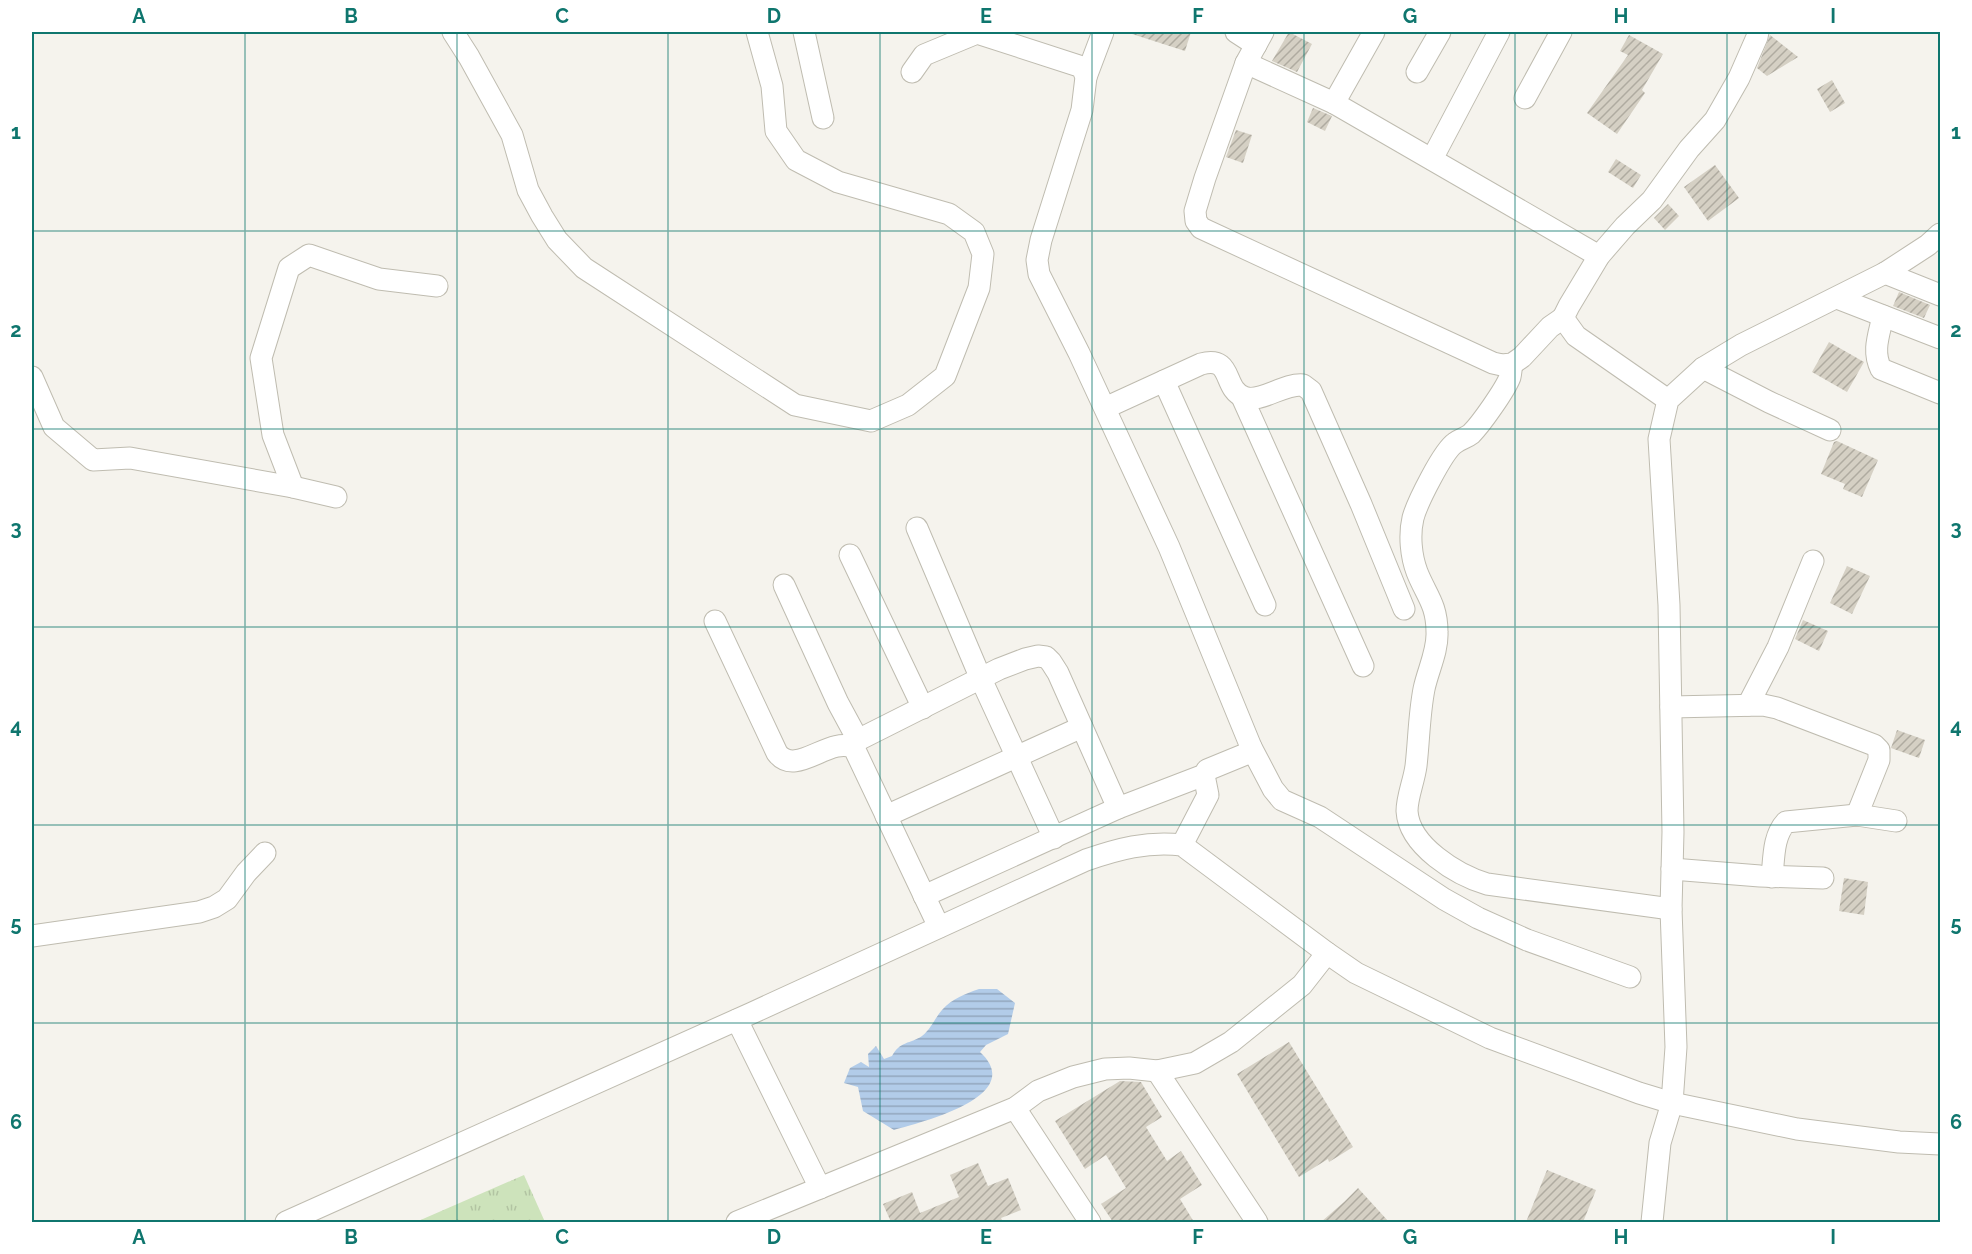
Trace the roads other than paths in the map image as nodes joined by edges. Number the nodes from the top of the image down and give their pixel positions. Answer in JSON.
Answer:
{"nodes":[{"id":1,"x":453,"y":32,"type":"edge"},
{"id":2,"x":757,"y":32,"type":"edge"},
{"id":3,"x":804,"y":32,"type":"edge"},
{"id":4,"x":1103,"y":32,"type":"edge"},
{"id":5,"x":1236,"y":32,"type":"edge"},
{"id":6,"x":1374,"y":32,"type":"edge"},
{"id":7,"x":1440,"y":32,"type":"edge"},
{"id":8,"x":1499,"y":32,"type":"edge"},
{"id":9,"x":1561,"y":32,"type":"edge"},
{"id":10,"x":1758,"y":32,"type":"edge"},
{"id":11,"x":1255,"y":46,"type":"edge"},
{"id":12,"x":912,"y":72,"type":"dead end"},
{"id":13,"x":1417,"y":72,"type":"dead end"},
{"id":14,"x":1086,"y":76,"type":"junction"},
{"id":15,"x":1525,"y":98,"type":"dead end"},
{"id":16,"x":1334,"y":102,"type":"junction"},
{"id":17,"x":823,"y":118,"type":"dead end"},
{"id":18,"x":1432,"y":159,"type":"junction"},
{"id":19,"x":1941,"y":234,"type":"edge"},
{"id":20,"x":1599,"y":256,"type":"junction"},
{"id":21,"x":1885,"y":273,"type":"junction"},
{"id":22,"x":437,"y":286,"type":"dead end"},
{"id":23,"x":1941,"y":295,"type":"edge"},
{"id":24,"x":1837,"y":298,"type":"junction"},
{"id":25,"x":1883,"y":316,"type":"junction"},
{"id":26,"x":1563,"y":318,"type":"junction"},
{"id":27,"x":1941,"y":339,"type":"edge"},
{"id":28,"x":1512,"y":364,"type":"junction"},
{"id":29,"x":1703,"y":368,"type":"junction"},
{"id":30,"x":32,"y":377,"type":"edge"},
{"id":31,"x":1164,"y":381,"type":"junction"},
{"id":32,"x":1941,"y":393,"type":"edge"},
{"id":33,"x":1242,"y":397,"type":"junction"},
{"id":34,"x":1668,"y":400,"type":"junction"},
{"id":35,"x":1105,"y":408,"type":"junction"},
{"id":36,"x":1830,"y":430,"type":"dead end"},
{"id":37,"x":293,"y":487,"type":"junction"},
{"id":38,"x":336,"y":497,"type":"dead end"},
{"id":39,"x":917,"y":528,"type":"dead end"},
{"id":40,"x":850,"y":555,"type":"dead end"},
{"id":41,"x":1813,"y":561,"type":"dead end"},
{"id":42,"x":784,"y":585,"type":"dead end"},
{"id":43,"x":1264,"y":605,"type":"dead end"},
{"id":44,"x":1404,"y":609,"type":"dead end"},
{"id":45,"x":715,"y":621,"type":"dead end"},
{"id":46,"x":1363,"y":666,"type":"dead end"},
{"id":47,"x":981,"y":679,"type":"junction"},
{"id":48,"x":1748,"y":705,"type":"junction"},
{"id":49,"x":1671,"y":707,"type":"junction"},
{"id":50,"x":922,"y":708,"type":"junction"},
{"id":51,"x":1082,"y":727,"type":"junction"},
{"id":52,"x":853,"y":742,"type":"junction"},
{"id":53,"x":1251,"y":747,"type":"junction"},
{"id":54,"x":1018,"y":756,"type":"junction"},
{"id":55,"x":1204,"y":775,"type":"junction"},
{"id":56,"x":1118,"y":808,"type":"junction"},
{"id":57,"x":1857,"y":815,"type":"junction"},
{"id":58,"x":886,"y":816,"type":"junction"},
{"id":59,"x":1896,"y":821,"type":"dead end"},
{"id":60,"x":1054,"y":838,"type":"junction"},
{"id":61,"x":1182,"y":845,"type":"junction"},
{"id":62,"x":265,"y":853,"type":"dead end"},
{"id":63,"x":1672,"y":869,"type":"junction"},
{"id":64,"x":1772,"y":877,"type":"junction"},
{"id":65,"x":1823,"y":879,"type":"dead end"},
{"id":66,"x":924,"y":896,"type":"junction"},
{"id":67,"x":1671,"y":909,"type":"junction"},
{"id":68,"x":939,"y":927,"type":"junction"},
{"id":69,"x":32,"y":936,"type":"edge"},
{"id":70,"x":1327,"y":953,"type":"junction"},
{"id":71,"x":1630,"y":977,"type":"dead end"},
{"id":72,"x":737,"y":1020,"type":"junction"},
{"id":73,"x":1157,"y":1071,"type":"junction"},
{"id":74,"x":1671,"y":1103,"type":"junction"},
{"id":75,"x":1015,"y":1108,"type":"junction"},
{"id":76,"x":1941,"y":1144,"type":"edge"},
{"id":77,"x":820,"y":1188,"type":"junction"},
{"id":78,"x":1083,"y":1221,"type":"edge"},
{"id":79,"x":286,"y":1222,"type":"edge"},
{"id":80,"x":736,"y":1222,"type":"edge"},
{"id":81,"x":1257,"y":1222,"type":"edge"},
{"id":82,"x":1652,"y":1222,"type":"edge"}],
"edges":[{"from":1,"to":2,"type":"street"},
{"from":3,"to":17,"type":"street"},
{"from":4,"to":14,"type":"street"},
{"from":5,"to":11,"type":"street"},
{"from":6,"to":16,"type":"street"},
{"from":7,"to":13,"type":"street"},
{"from":8,"to":18,"type":"street"},
{"from":9,"to":15,"type":"street"},
{"from":10,"to":20,"type":"street"},
{"from":11,"to":16,"type":"street"},
{"from":11,"to":28,"type":"street"},
{"from":12,"to":14,"type":"street"},
{"from":14,"to":35,"type":"street"},
{"from":16,"to":18,"type":"street"},
{"from":18,"to":20,"type":"street"},
{"from":19,"to":21,"type":"street"},
{"from":20,"to":26,"type":"street"},
{"from":21,"to":23,"type":"street"},
{"from":21,"to":24,"type":"street"},
{"from":22,"to":37,"type":"street"},
{"from":24,"to":25,"type":"street"},
{"from":24,"to":29,"type":"street"},
{"from":25,"to":27,"type":"street"},
{"from":25,"to":32,"type":"street"},
{"from":26,"to":28,"type":"street"},
{"from":26,"to":34,"type":"street"},
{"from":28,"to":67,"type":"street"},
{"from":29,"to":34,"type":"street"},
{"from":29,"to":36,"type":"street"},
{"from":30,"to":37,"type":"street"},
{"from":31,"to":33,"type":"street"},
{"from":31,"to":35,"type":"street"},
{"from":31,"to":43,"type":"street"},
{"from":33,"to":44,"type":"street"},
{"from":33,"to":46,"type":"street"},
{"from":34,"to":49,"type":"street"},
{"from":35,"to":53,"type":"street"},
{"from":37,"to":38,"type":"street"},
{"from":39,"to":47,"type":"street"},
{"from":40,"to":50,"type":"street"},
{"from":41,"to":48,"type":"street"},
{"from":42,"to":52,"type":"street"},
{"from":45,"to":52,"type":"street"},
{"from":47,"to":50,"type":"street"},
{"from":47,"to":51,"type":"street"},
{"from":47,"to":54,"type":"street"},
{"from":48,"to":49,"type":"street"},
{"from":48,"to":57,"type":"street"},
{"from":49,"to":63,"type":"street"},
{"from":50,"to":52,"type":"street"},
{"from":51,"to":54,"type":"street"},
{"from":51,"to":56,"type":"street"},
{"from":52,"to":58,"type":"street"},
{"from":53,"to":55,"type":"street"},
{"from":53,"to":71,"type":"street"},
{"from":54,"to":58,"type":"street"},
{"from":54,"to":60,"type":"street"},
{"from":55,"to":56,"type":"street"},
{"from":55,"to":61,"type":"street"},
{"from":56,"to":60,"type":"street"},
{"from":57,"to":59,"type":"street"},
{"from":57,"to":64,"type":"street"},
{"from":58,"to":66,"type":"street"},
{"from":60,"to":66,"type":"street"},
{"from":61,"to":68,"type":"street"},
{"from":61,"to":70,"type":"street"},
{"from":62,"to":69,"type":"street"},
{"from":63,"to":64,"type":"street"},
{"from":63,"to":67,"type":"street"},
{"from":64,"to":65,"type":"street"},
{"from":66,"to":68,"type":"street"},
{"from":67,"to":74,"type":"street"},
{"from":68,"to":72,"type":"street"},
{"from":70,"to":73,"type":"street"},
{"from":70,"to":74,"type":"street"},
{"from":72,"to":77,"type":"street"},
{"from":72,"to":79,"type":"street"},
{"from":73,"to":75,"type":"street"},
{"from":73,"to":81,"type":"street"},
{"from":74,"to":76,"type":"street"},
{"from":74,"to":82,"type":"street"},
{"from":75,"to":77,"type":"street"},
{"from":75,"to":78,"type":"street"},
{"from":77,"to":80,"type":"street"}]}
